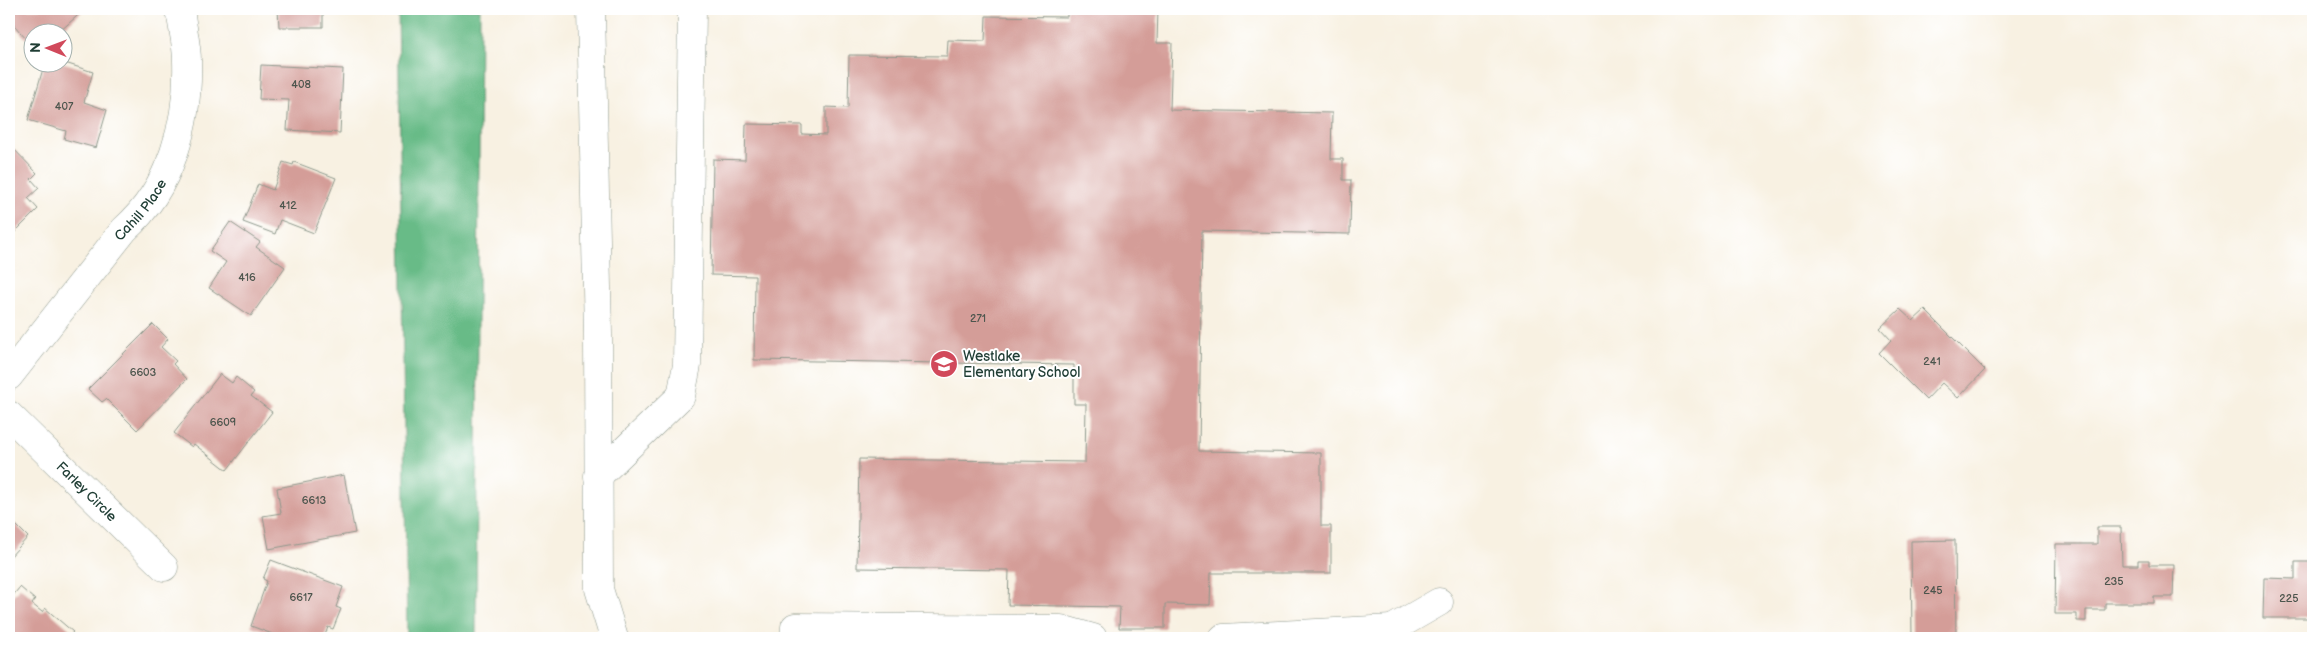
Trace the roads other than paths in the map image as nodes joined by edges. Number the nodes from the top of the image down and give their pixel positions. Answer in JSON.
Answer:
{"nodes":[{"id":1,"x":178,"y":9,"type":"edge"},
{"id":2,"x":591,"y":9,"type":"edge"},
{"id":3,"x":692,"y":9,"type":"edge"},
{"id":4,"x":9,"y":376,"type":"edge"},
{"id":5,"x":9,"y":415,"type":"edge"},
{"id":6,"x":598,"y":476,"type":"junction"},
{"id":7,"x":164,"y":567,"type":"dead end"},
{"id":8,"x":1439,"y":602,"type":"dead end"},
{"id":9,"x":1393,"y":634,"type":"edge"},
{"id":10,"x":614,"y":638,"type":"edge"},
{"id":11,"x":794,"y":638,"type":"edge"},
{"id":12,"x":1093,"y":638,"type":"edge"},
{"id":13,"x":1223,"y":638,"type":"edge"}],
"edges":[{"from":1,"to":4,"type":"street","name":"Cahill Place"},
{"from":2,"to":6,"type":"street"},
{"from":3,"to":6,"type":"street"},
{"from":5,"to":7,"type":"street","name":"Farley Circle"},
{"from":6,"to":10,"type":"street"},
{"from":8,"to":9,"type":"street"},
{"from":9,"to":13,"type":"street"},
{"from":11,"to":12,"type":"street"}]}
